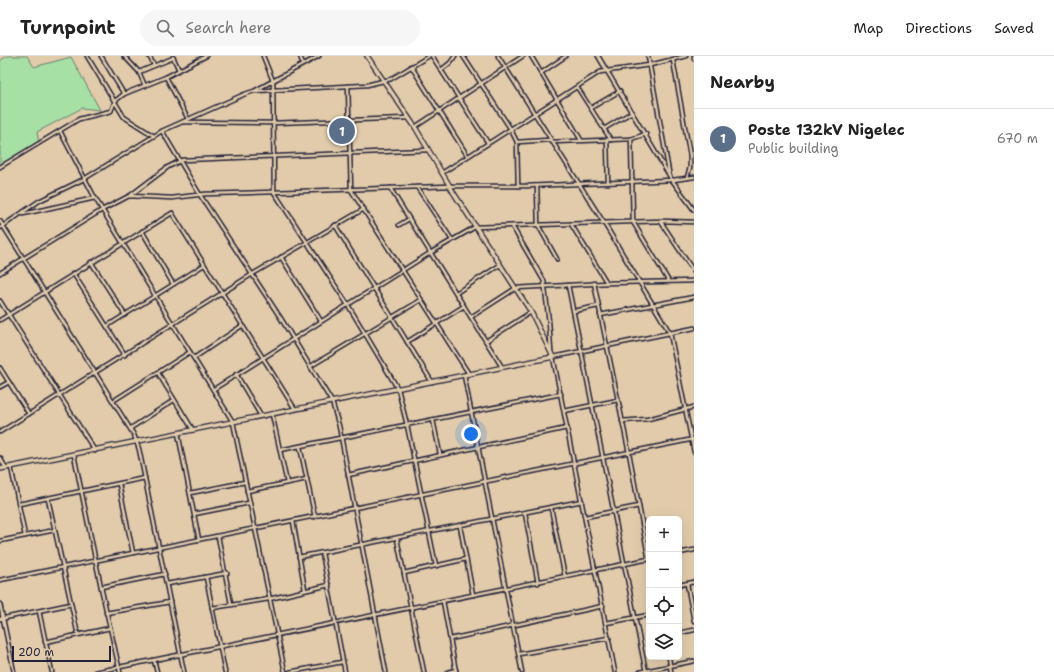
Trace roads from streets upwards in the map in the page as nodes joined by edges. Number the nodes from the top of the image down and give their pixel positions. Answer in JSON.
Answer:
{"nodes":[{"id":1,"x":87,"y":56,"type":"edge"},
{"id":2,"x":101,"y":56,"type":"edge"},
{"id":3,"x":124,"y":56,"type":"edge"},
{"id":4,"x":149,"y":56,"type":"edge"},
{"id":5,"x":206,"y":56,"type":"edge"},
{"id":6,"x":263,"y":56,"type":"edge"},
{"id":7,"x":300,"y":56,"type":"edge"},
{"id":8,"x":319,"y":56,"type":"edge"},
{"id":9,"x":367,"y":56,"type":"edge"},
{"id":10,"x":429,"y":56,"type":"edge"},
{"id":11,"x":432,"y":56,"type":"edge"},
{"id":12,"x":455,"y":56,"type":"edge"},
{"id":13,"x":464,"y":56,"type":"edge"},
{"id":14,"x":498,"y":56,"type":"edge"},
{"id":15,"x":523,"y":56,"type":"edge"},
{"id":16,"x":531,"y":56,"type":"edge"},
{"id":17,"x":566,"y":56,"type":"edge"},
{"id":18,"x":598,"y":56,"type":"edge"},
{"id":19,"x":648,"y":56,"type":"edge"},
{"id":20,"x":686,"y":56,"type":"edge"},
{"id":21,"x":173,"y":57,"type":"edge"},
{"id":22,"x":673,"y":60,"type":"junction"},
{"id":23,"x":303,"y":64,"type":"junction"},
{"id":24,"x":154,"y":65,"type":"junction"},
{"id":25,"x":650,"y":65,"type":"junction"},
{"id":26,"x":411,"y":66,"type":"junction"},
{"id":27,"x":505,"y":69,"type":"junction"},
{"id":28,"x":179,"y":70,"type":"junction"},
{"id":29,"x":441,"y":70,"type":"junction"},
{"id":30,"x":607,"y":71,"type":"junction"},
{"id":31,"x":139,"y":72,"type":"junction"},
{"id":32,"x":541,"y":72,"type":"junction"},
{"id":33,"x":166,"y":77,"type":"junction"},
{"id":34,"x":273,"y":81,"type":"junction"},
{"id":35,"x":384,"y":82,"type":"junction"},
{"id":36,"x":482,"y":84,"type":"junction"},
{"id":37,"x":145,"y":86,"type":"junction"},
{"id":38,"x":348,"y":86,"type":"junction"},
{"id":39,"x":577,"y":87,"type":"junction"},
{"id":40,"x":273,"y":89,"type":"junction"},
{"id":41,"x":254,"y":91,"type":"junction"},
{"id":42,"x":620,"y":91,"type":"junction"},
{"id":43,"x":124,"y":94,"type":"junction"},
{"id":44,"x":458,"y":98,"type":"junction"},
{"id":45,"x":557,"y":99,"type":"junction"},
{"id":46,"x":115,"y":101,"type":"junction"},
{"id":47,"x":591,"y":108,"type":"junction"},
{"id":48,"x":438,"y":111,"type":"junction"},
{"id":49,"x":632,"y":112,"type":"junction"},
{"id":50,"x":533,"y":113,"type":"junction"},
{"id":51,"x":409,"y":118,"type":"junction"},
{"id":52,"x":188,"y":119,"type":"junction"},
{"id":53,"x":350,"y":120,"type":"junction"},
{"id":54,"x":181,"y":122,"type":"junction"},
{"id":55,"x":273,"y":123,"type":"junction"},
{"id":56,"x":415,"y":127,"type":"junction"},
{"id":57,"x":510,"y":128,"type":"junction"},
{"id":58,"x":604,"y":129,"type":"junction"},
{"id":59,"x":60,"y":131,"type":"junction"},
{"id":60,"x":162,"y":131,"type":"junction"},
{"id":61,"x":646,"y":134,"type":"junction"},
{"id":62,"x":154,"y":136,"type":"junction"},
{"id":63,"x":631,"y":139,"type":"junction"},
{"id":64,"x":581,"y":140,"type":"junction"},
{"id":65,"x":606,"y":140,"type":"junction"},
{"id":66,"x":611,"y":140,"type":"junction"},
{"id":67,"x":550,"y":141,"type":"junction"},
{"id":68,"x":517,"y":142,"type":"junction"},
{"id":69,"x":488,"y":143,"type":"junction"},
{"id":70,"x":428,"y":150,"type":"junction"},
{"id":71,"x":350,"y":154,"type":"junction"},
{"id":72,"x":273,"y":156,"type":"junction"},
{"id":73,"x":468,"y":156,"type":"junction"},
{"id":74,"x":179,"y":160,"type":"junction"},
{"id":75,"x":0,"y":167,"type":"edge"},
{"id":76,"x":442,"y":173,"type":"junction"},
{"id":77,"x":669,"y":174,"type":"junction"},
{"id":78,"x":694,"y":177,"type":"edge"},
{"id":79,"x":687,"y":178,"type":"junction"},
{"id":80,"x":84,"y":179,"type":"junction"},
{"id":81,"x":672,"y":180,"type":"junction"},
{"id":82,"x":608,"y":182,"type":"junction"},
{"id":83,"x":632,"y":182,"type":"junction"},
{"id":84,"x":579,"y":185,"type":"junction"},
{"id":85,"x":449,"y":186,"type":"junction"},
{"id":86,"x":518,"y":186,"type":"junction"},
{"id":87,"x":536,"y":186,"type":"junction"},
{"id":88,"x":416,"y":187,"type":"junction"},
{"id":89,"x":390,"y":188,"type":"junction"},
{"id":90,"x":351,"y":190,"type":"junction"},
{"id":91,"x":274,"y":192,"type":"junction"},
{"id":92,"x":200,"y":195,"type":"junction"},
{"id":93,"x":129,"y":196,"type":"junction"},
{"id":94,"x":94,"y":198,"type":"junction"},
{"id":95,"x":364,"y":209,"type":"junction"},
{"id":96,"x":102,"y":210,"type":"junction"},
{"id":97,"x":694,"y":210,"type":"edge"},
{"id":98,"x":22,"y":214,"type":"junction"},
{"id":99,"x":409,"y":219,"type":"junction"},
{"id":100,"x":0,"y":221,"type":"edge"},
{"id":101,"x":661,"y":221,"type":"junction"},
{"id":102,"x":633,"y":222,"type":"junction"},
{"id":103,"x":694,"y":222,"type":"edge"},
{"id":104,"x":604,"y":223,"type":"junction"},
{"id":105,"x":571,"y":224,"type":"junction"},
{"id":106,"x":335,"y":225,"type":"junction"},
{"id":107,"x":399,"y":225,"type":"dead end"},
{"id":108,"x":538,"y":225,"type":"junction"},
{"id":109,"x":512,"y":226,"type":"junction"},
{"id":110,"x":2,"y":227,"type":"edge"},
{"id":111,"x":475,"y":227,"type":"junction"},
{"id":112,"x":142,"y":231,"type":"junction"},
{"id":113,"x":452,"y":240,"type":"junction"},
{"id":114,"x":307,"y":241,"type":"junction"},
{"id":115,"x":122,"y":243,"type":"junction"},
{"id":116,"x":430,"y":253,"type":"junction"},
{"id":117,"x":281,"y":257,"type":"junction"},
{"id":118,"x":24,"y":259,"type":"junction"},
{"id":119,"x":557,"y":259,"type":"dead end"},
{"id":120,"x":91,"y":262,"type":"junction"},
{"id":121,"x":500,"y":264,"type":"junction"},
{"id":122,"x":205,"y":265,"type":"junction"},
{"id":123,"x":402,"y":271,"type":"junction"},
{"id":124,"x":694,"y":272,"type":"edge"},
{"id":125,"x":0,"y":273,"type":"edge"},
{"id":126,"x":73,"y":273,"type":"junction"},
{"id":127,"x":250,"y":275,"type":"junction"},
{"id":128,"x":668,"y":280,"type":"junction"},
{"id":129,"x":694,"y":281,"type":"edge"},
{"id":130,"x":639,"y":282,"type":"junction"},
{"id":131,"x":594,"y":283,"type":"junction"},
{"id":132,"x":607,"y":283,"type":"junction"},
{"id":133,"x":173,"y":284,"type":"junction"},
{"id":134,"x":568,"y":285,"type":"junction"},
{"id":135,"x":545,"y":286,"type":"junction"},
{"id":136,"x":374,"y":288,"type":"junction"},
{"id":137,"x":516,"y":288,"type":"junction"},
{"id":138,"x":45,"y":292,"type":"junction"},
{"id":139,"x":222,"y":292,"type":"junction"},
{"id":140,"x":456,"y":293,"type":"junction"},
{"id":141,"x":155,"y":296,"type":"junction"},
{"id":142,"x":694,"y":296,"type":"edge"},
{"id":143,"x":421,"y":300,"type":"junction"},
{"id":144,"x":0,"y":301,"type":"edge"},
{"id":145,"x":348,"y":305,"type":"junction"},
{"id":146,"x":654,"y":305,"type":"junction"},
{"id":147,"x":464,"y":306,"type":"junction"},
{"id":148,"x":598,"y":306,"type":"junction"},
{"id":149,"x":574,"y":311,"type":"junction"},
{"id":150,"x":531,"y":312,"type":"junction"},
{"id":151,"x":9,"y":315,"type":"junction"},
{"id":152,"x":125,"y":315,"type":"junction"},
{"id":153,"x":600,"y":316,"type":"junction"},
{"id":154,"x":392,"y":317,"type":"junction"},
{"id":155,"x":471,"y":317,"type":"junction"},
{"id":156,"x":0,"y":320,"type":"edge"},
{"id":157,"x":322,"y":321,"type":"junction"},
{"id":158,"x":173,"y":324,"type":"junction"},
{"id":159,"x":436,"y":324,"type":"junction"},
{"id":160,"x":243,"y":325,"type":"junction"},
{"id":161,"x":107,"y":326,"type":"junction"},
{"id":162,"x":694,"y":328,"type":"edge"},
{"id":163,"x":670,"y":333,"type":"junction"},
{"id":164,"x":365,"y":334,"type":"junction"},
{"id":165,"x":293,"y":338,"type":"junction"},
{"id":166,"x":486,"y":341,"type":"junction"},
{"id":167,"x":407,"y":342,"type":"junction"},
{"id":168,"x":607,"y":346,"type":"junction"},
{"id":169,"x":582,"y":351,"type":"junction"},
{"id":170,"x":190,"y":352,"type":"junction"},
{"id":171,"x":551,"y":352,"type":"junction"},
{"id":172,"x":125,"y":355,"type":"junction"},
{"id":173,"x":554,"y":357,"type":"junction"},
{"id":174,"x":194,"y":358,"type":"junction"},
{"id":175,"x":263,"y":358,"type":"junction"},
{"id":176,"x":311,"y":366,"type":"junction"},
{"id":177,"x":0,"y":368,"type":"edge"},
{"id":178,"x":502,"y":368,"type":"junction"},
{"id":179,"x":96,"y":373,"type":"junction"},
{"id":180,"x":158,"y":373,"type":"junction"},
{"id":181,"x":236,"y":374,"type":"junction"},
{"id":182,"x":469,"y":374,"type":"junction"},
{"id":183,"x":464,"y":375,"type":"junction"},
{"id":184,"x":9,"y":382,"type":"junction"},
{"id":185,"x":432,"y":382,"type":"junction"},
{"id":186,"x":0,"y":387,"type":"edge"},
{"id":187,"x":214,"y":389,"type":"junction"},
{"id":188,"x":398,"y":389,"type":"junction"},
{"id":189,"x":561,"y":394,"type":"junction"},
{"id":190,"x":60,"y":395,"type":"junction"},
{"id":191,"x":174,"y":400,"type":"junction"},
{"id":192,"x":618,"y":400,"type":"junction"},
{"id":193,"x":113,"y":401,"type":"junction"},
{"id":194,"x":332,"y":402,"type":"junction"},
{"id":195,"x":592,"y":406,"type":"junction"},
{"id":196,"x":694,"y":407,"type":"edge"},
{"id":197,"x":295,"y":409,"type":"junction"},
{"id":198,"x":685,"y":409,"type":"junction"},
{"id":199,"x":564,"y":411,"type":"junction"},
{"id":200,"x":472,"y":413,"type":"junction"},
{"id":201,"x":29,"y":414,"type":"junction"},
{"id":202,"x":272,"y":414,"type":"junction"},
{"id":203,"x":261,"y":417,"type":"junction"},
{"id":204,"x":433,"y":420,"type":"junction"},
{"id":205,"x":622,"y":421,"type":"junction"},
{"id":206,"x":233,"y":422,"type":"junction"},
{"id":207,"x":408,"y":425,"type":"junction"},
{"id":208,"x":131,"y":428,"type":"junction"},
{"id":209,"x":567,"y":428,"type":"junction"},
{"id":210,"x":193,"y":430,"type":"junction"},
{"id":211,"x":0,"y":432,"type":"edge"},
{"id":212,"x":178,"y":433,"type":"junction"},
{"id":213,"x":341,"y":438,"type":"junction"},
{"id":214,"x":693,"y":439,"type":"edge"},
{"id":215,"x":136,"y":442,"type":"junction"},
{"id":216,"x":477,"y":446,"type":"junction"},
{"id":217,"x":300,"y":447,"type":"junction"},
{"id":218,"x":95,"y":450,"type":"junction"},
{"id":219,"x":280,"y":450,"type":"junction"},
{"id":220,"x":694,"y":452,"type":"edge"},
{"id":221,"x":629,"y":453,"type":"junction"},
{"id":222,"x":440,"y":454,"type":"junction"},
{"id":223,"x":74,"y":455,"type":"junction"},
{"id":224,"x":0,"y":458,"type":"edge"},
{"id":225,"x":603,"y":458,"type":"junction"},
{"id":226,"x":414,"y":460,"type":"junction"},
{"id":227,"x":575,"y":464,"type":"junction"},
{"id":228,"x":11,"y":467,"type":"junction"},
{"id":229,"x":6,"y":468,"type":"junction"},
{"id":230,"x":0,"y":470,"type":"edge"},
{"id":231,"x":348,"y":474,"type":"junction"},
{"id":232,"x":145,"y":478,"type":"junction"},
{"id":233,"x":307,"y":479,"type":"junction"},
{"id":234,"x":245,"y":482,"type":"junction"},
{"id":235,"x":484,"y":482,"type":"junction"},
{"id":236,"x":287,"y":483,"type":"junction"},
{"id":237,"x":119,"y":484,"type":"junction"},
{"id":238,"x":247,"y":491,"type":"junction"},
{"id":239,"x":81,"y":492,"type":"junction"},
{"id":240,"x":190,"y":493,"type":"junction"},
{"id":241,"x":421,"y":495,"type":"junction"},
{"id":242,"x":48,"y":499,"type":"junction"},
{"id":243,"x":582,"y":501,"type":"junction"},
{"id":244,"x":249,"y":503,"type":"junction"},
{"id":245,"x":19,"y":504,"type":"junction"},
{"id":246,"x":639,"y":506,"type":"junction"},
{"id":247,"x":354,"y":508,"type":"junction"},
{"id":248,"x":551,"y":508,"type":"junction"},
{"id":249,"x":614,"y":511,"type":"junction"},
{"id":250,"x":525,"y":513,"type":"junction"},
{"id":251,"x":194,"y":514,"type":"junction"},
{"id":252,"x":315,"y":517,"type":"junction"},
{"id":253,"x":585,"y":517,"type":"junction"},
{"id":254,"x":491,"y":520,"type":"junction"},
{"id":255,"x":293,"y":521,"type":"junction"},
{"id":256,"x":460,"y":526,"type":"junction"},
{"id":257,"x":255,"y":528,"type":"junction"},
{"id":258,"x":55,"y":530,"type":"junction"},
{"id":259,"x":429,"y":532,"type":"junction"},
{"id":260,"x":25,"y":536,"type":"junction"},
{"id":261,"x":218,"y":536,"type":"junction"},
{"id":262,"x":397,"y":539,"type":"junction"},
{"id":263,"x":199,"y":540,"type":"junction"},
{"id":264,"x":0,"y":541,"type":"edge"},
{"id":265,"x":362,"y":546,"type":"junction"},
{"id":266,"x":160,"y":548,"type":"junction"},
{"id":267,"x":694,"y":550,"type":"edge"},
{"id":268,"x":648,"y":552,"type":"edge"},
{"id":269,"x":682,"y":552,"type":"edge"},
{"id":270,"x":133,"y":553,"type":"junction"},
{"id":271,"x":322,"y":553,"type":"junction"},
{"id":272,"x":299,"y":557,"type":"junction"},
{"id":273,"x":466,"y":560,"type":"junction"},
{"id":274,"x":646,"y":560,"type":"edge"},
{"id":275,"x":95,"y":561,"type":"junction"},
{"id":276,"x":625,"y":564,"type":"junction"},
{"id":277,"x":436,"y":566,"type":"junction"},
{"id":278,"x":63,"y":567,"type":"junction"},
{"id":279,"x":595,"y":570,"type":"junction"},
{"id":280,"x":227,"y":573,"type":"junction"},
{"id":281,"x":404,"y":573,"type":"junction"},
{"id":282,"x":165,"y":574,"type":"junction"},
{"id":283,"x":206,"y":577,"type":"junction"},
{"id":284,"x":565,"y":577,"type":"junction"},
{"id":285,"x":0,"y":580,"type":"edge"},
{"id":286,"x":538,"y":582,"type":"junction"},
{"id":287,"x":694,"y":582,"type":"edge"},
{"id":288,"x":167,"y":584,"type":"junction"},
{"id":289,"x":687,"y":584,"type":"junction"},
{"id":290,"x":329,"y":585,"type":"junction"},
{"id":291,"x":682,"y":585,"type":"edge"},
{"id":292,"x":101,"y":587,"type":"junction"},
{"id":293,"x":505,"y":588,"type":"junction"},
{"id":294,"x":305,"y":590,"type":"junction"},
{"id":295,"x":473,"y":595,"type":"junction"},
{"id":296,"x":268,"y":599,"type":"junction"},
{"id":297,"x":443,"y":601,"type":"junction"},
{"id":298,"x":170,"y":602,"type":"junction"},
{"id":299,"x":0,"y":604,"type":"edge"},
{"id":300,"x":71,"y":604,"type":"junction"},
{"id":301,"x":231,"y":605,"type":"junction"},
{"id":302,"x":602,"y":606,"type":"junction"},
{"id":303,"x":212,"y":608,"type":"junction"},
{"id":304,"x":410,"y":608,"type":"junction"},
{"id":305,"x":39,"y":611,"type":"junction"},
{"id":306,"x":106,"y":613,"type":"junction"},
{"id":307,"x":646,"y":615,"type":"edge"},
{"id":308,"x":375,"y":616,"type":"junction"},
{"id":309,"x":636,"y":617,"type":"junction"},
{"id":310,"x":1,"y":619,"type":"edge"},
{"id":311,"x":694,"y":621,"type":"edge"},
{"id":312,"x":606,"y":623,"type":"junction"},
{"id":313,"x":336,"y":624,"type":"junction"},
{"id":314,"x":512,"y":626,"type":"junction"},
{"id":315,"x":110,"y":628,"type":"junction"},
{"id":316,"x":694,"y":630,"type":"edge"},
{"id":317,"x":682,"y":633,"type":"edge"},
{"id":318,"x":78,"y":635,"type":"junction"},
{"id":319,"x":277,"y":635,"type":"junction"},
{"id":320,"x":609,"y":638,"type":"junction"},
{"id":321,"x":450,"y":639,"type":"junction"},
{"id":322,"x":45,"y":642,"type":"junction"},
{"id":323,"x":220,"y":647,"type":"junction"},
{"id":324,"x":519,"y":654,"type":"junction"},
{"id":325,"x":180,"y":655,"type":"junction"},
{"id":326,"x":154,"y":660,"type":"junction"},
{"id":327,"x":669,"y":660,"type":"edge"},
{"id":328,"x":694,"y":661,"type":"edge"},
{"id":329,"x":342,"y":662,"type":"junction"},
{"id":330,"x":670,"y":666,"type":"junction"},
{"id":331,"x":119,"y":667,"type":"junction"},
{"id":332,"x":456,"y":671,"type":"edge"},
{"id":333,"x":646,"y":671,"type":"edge"},
{"id":334,"x":14,"y":672,"type":"edge"},
{"id":335,"x":52,"y":672,"type":"edge"},
{"id":336,"x":95,"y":672,"type":"edge"},
{"id":337,"x":120,"y":672,"type":"edge"},
{"id":338,"x":157,"y":672,"type":"edge"},
{"id":339,"x":184,"y":672,"type":"edge"},
{"id":340,"x":225,"y":672,"type":"edge"},
{"id":341,"x":285,"y":672,"type":"edge"},
{"id":342,"x":290,"y":672,"type":"edge"},
{"id":343,"x":344,"y":672,"type":"edge"},
{"id":344,"x":386,"y":672,"type":"edge"},
{"id":345,"x":424,"y":672,"type":"edge"},
{"id":346,"x":448,"y":672,"type":"edge"},
{"id":347,"x":522,"y":672,"type":"edge"},
{"id":348,"x":615,"y":672,"type":"edge"},
{"id":349,"x":640,"y":672,"type":"edge"},
{"id":350,"x":671,"y":672,"type":"edge"}],
"edges":[{"from":1,"to":46,"type":"street"},
{"from":2,"to":43,"type":"street"},
{"from":3,"to":31,"type":"street"},
{"from":4,"to":24,"type":"street"},
{"from":5,"to":28,"type":"street"},
{"from":6,"to":34,"type":"street"},
{"from":7,"to":23,"type":"street"},
{"from":8,"to":23,"type":"street"},
{"from":9,"to":35,"type":"street"},
{"from":10,"to":26,"type":"street"},
{"from":11,"to":29,"type":"street"},
{"from":12,"to":29,"type":"street"},
{"from":13,"to":36,"type":"street"},
{"from":14,"to":27,"type":"street"},
{"from":15,"to":27,"type":"street"},
{"from":16,"to":32,"type":"street"},
{"from":17,"to":32,"type":"street"},
{"from":18,"to":30,"type":"street"},
{"from":19,"to":25,"type":"street"},
{"from":20,"to":22,"type":"street"},
{"from":21,"to":24,"type":"street"},
{"from":21,"to":28,"type":"street"},
{"from":22,"to":25,"type":"street"},
{"from":22,"to":79,"type":"street"},
{"from":23,"to":34,"type":"street"},
{"from":24,"to":31,"type":"street"},
{"from":25,"to":30,"type":"street"},
{"from":25,"to":77,"type":"street"},
{"from":26,"to":35,"type":"street"},
{"from":26,"to":48,"type":"street"},
{"from":27,"to":36,"type":"street"},
{"from":27,"to":50,"type":"street"},
{"from":28,"to":33,"type":"street"},
{"from":29,"to":44,"type":"street"},
{"from":30,"to":39,"type":"street"},
{"from":30,"to":42,"type":"street"},
{"from":31,"to":37,"type":"street"},
{"from":32,"to":45,"type":"street"},
{"from":33,"to":37,"type":"street"},
{"from":33,"to":52,"type":"street"},
{"from":34,"to":40,"type":"street"},
{"from":34,"to":41,"type":"street"},
{"from":35,"to":38,"type":"street"},
{"from":35,"to":51,"type":"street"},
{"from":36,"to":44,"type":"street"},
{"from":36,"to":57,"type":"street"},
{"from":37,"to":43,"type":"street"},
{"from":38,"to":40,"type":"street"},
{"from":38,"to":53,"type":"street"},
{"from":39,"to":45,"type":"street"},
{"from":39,"to":47,"type":"street"},
{"from":40,"to":41,"type":"street"},
{"from":40,"to":55,"type":"street"},
{"from":41,"to":52,"type":"street"},
{"from":42,"to":47,"type":"street"},
{"from":42,"to":49,"type":"street"},
{"from":43,"to":46,"type":"street"},
{"from":44,"to":48,"type":"street"},
{"from":44,"to":69,"type":"street"},
{"from":45,"to":50,"type":"street"},
{"from":45,"to":64,"type":"street"},
{"from":46,"to":59,"type":"street"},
{"from":46,"to":62,"type":"street"},
{"from":47,"to":58,"type":"street"},
{"from":48,"to":56,"type":"street"},
{"from":48,"to":73,"type":"street"},
{"from":49,"to":58,"type":"street"},
{"from":49,"to":61,"type":"street"},
{"from":50,"to":57,"type":"street"},
{"from":50,"to":67,"type":"street"},
{"from":51,"to":53,"type":"street"},
{"from":51,"to":56,"type":"street"},
{"from":52,"to":54,"type":"street"},
{"from":53,"to":55,"type":"street"},
{"from":53,"to":71,"type":"street"},
{"from":54,"to":55,"type":"street"},
{"from":54,"to":60,"type":"street"},
{"from":55,"to":72,"type":"street"},
{"from":56,"to":70,"type":"street"},
{"from":57,"to":68,"type":"street"},
{"from":57,"to":69,"type":"street"},
{"from":58,"to":66,"type":"street"},
{"from":59,"to":75,"type":"street"},
{"from":59,"to":80,"type":"street"},
{"from":60,"to":62,"type":"street"},
{"from":60,"to":74,"type":"street"},
{"from":61,"to":63,"type":"street"},
{"from":61,"to":77,"type":"street"},
{"from":62,"to":80,"type":"street"},
{"from":63,"to":66,"type":"street"},
{"from":63,"to":83,"type":"street"},
{"from":64,"to":65,"type":"street"},
{"from":64,"to":67,"type":"street"},
{"from":65,"to":66,"type":"street"},
{"from":65,"to":82,"type":"street"},
{"from":67,"to":68,"type":"street"},
{"from":67,"to":84,"type":"street"},
{"from":68,"to":86,"type":"street"},
{"from":69,"to":73,"type":"street"},
{"from":70,"to":71,"type":"street"},
{"from":70,"to":76,"type":"street"},
{"from":71,"to":72,"type":"street"},
{"from":71,"to":90,"type":"street"},
{"from":72,"to":74,"type":"street"},
{"from":72,"to":91,"type":"street"},
{"from":73,"to":76,"type":"street"},
{"from":74,"to":92,"type":"street"},
{"from":74,"to":93,"type":"street"},
{"from":76,"to":85,"type":"street"},
{"from":77,"to":81,"type":"street"},
{"from":78,"to":79,"type":"street"},
{"from":79,"to":81,"type":"street"},
{"from":80,"to":94,"type":"street"},
{"from":80,"to":98,"type":"street"},
{"from":81,"to":83,"type":"street"},
{"from":81,"to":97,"type":"street"},
{"from":82,"to":83,"type":"street"},
{"from":82,"to":84,"type":"street"},
{"from":83,"to":102,"type":"street"},
{"from":84,"to":87,"type":"street"},
{"from":84,"to":104,"type":"street"},
{"from":85,"to":86,"type":"street"},
{"from":85,"to":88,"type":"street"},
{"from":85,"to":111,"type":"street"},
{"from":86,"to":87,"type":"street"},
{"from":87,"to":108,"type":"street"},
{"from":88,"to":89,"type":"street"},
{"from":88,"to":113,"type":"street"},
{"from":89,"to":90,"type":"street"},
{"from":89,"to":99,"type":"street"},
{"from":90,"to":91,"type":"street"},
{"from":90,"to":95,"type":"street"},
{"from":91,"to":92,"type":"street"},
{"from":91,"to":114,"type":"street"},
{"from":92,"to":93,"type":"street"},
{"from":92,"to":127,"type":"street"},
{"from":93,"to":96,"type":"street"},
{"from":94,"to":96,"type":"street"},
{"from":94,"to":98,"type":"street"},
{"from":95,"to":106,"type":"street"},
{"from":95,"to":123,"type":"street"},
{"from":96,"to":115,"type":"street"},
{"from":96,"to":118,"type":"street"},
{"from":98,"to":110,"type":"street"},
{"from":99,"to":107,"type":"street"},
{"from":99,"to":116,"type":"street"},
{"from":100,"to":110,"type":"street"},
{"from":101,"to":102,"type":"street"},
{"from":101,"to":103,"type":"street"},
{"from":101,"to":124,"type":"street"},
{"from":102,"to":104,"type":"street"},
{"from":102,"to":128,"type":"street"},
{"from":104,"to":105,"type":"street"},
{"from":104,"to":130,"type":"street"},
{"from":105,"to":108,"type":"street"},
{"from":105,"to":132,"type":"street"},
{"from":106,"to":114,"type":"street"},
{"from":106,"to":136,"type":"street"},
{"from":108,"to":109,"type":"street"},
{"from":108,"to":119,"type":"street"},
{"from":109,"to":111,"type":"street"},
{"from":109,"to":135,"type":"street"},
{"from":110,"to":118,"type":"street"},
{"from":111,"to":113,"type":"street"},
{"from":111,"to":121,"type":"street"},
{"from":112,"to":115,"type":"street"},
{"from":112,"to":122,"type":"street"},
{"from":112,"to":133,"type":"street"},
{"from":113,"to":116,"type":"street"},
{"from":114,"to":117,"type":"street"},
{"from":114,"to":145,"type":"street"},
{"from":115,"to":120,"type":"street"},
{"from":115,"to":141,"type":"street"},
{"from":116,"to":123,"type":"street"},
{"from":116,"to":140,"type":"street"},
{"from":117,"to":127,"type":"street"},
{"from":117,"to":157,"type":"street"},
{"from":118,"to":125,"type":"street"},
{"from":118,"to":138,"type":"street"},
{"from":120,"to":126,"type":"street"},
{"from":120,"to":152,"type":"street"},
{"from":121,"to":137,"type":"street"},
{"from":121,"to":140,"type":"street"},
{"from":122,"to":133,"type":"street"},
{"from":122,"to":139,"type":"street"},
{"from":123,"to":136,"type":"street"},
{"from":123,"to":143,"type":"street"},
{"from":126,"to":138,"type":"street"},
{"from":126,"to":161,"type":"street"},
{"from":127,"to":139,"type":"street"},
{"from":127,"to":165,"type":"street"},
{"from":128,"to":129,"type":"street"},
{"from":128,"to":130,"type":"street"},
{"from":130,"to":132,"type":"street"},
{"from":130,"to":146,"type":"street"},
{"from":131,"to":132,"type":"street"},
{"from":131,"to":134,"type":"street"},
{"from":131,"to":148,"type":"street"},
{"from":133,"to":141,"type":"street"},
{"from":134,"to":135,"type":"street"},
{"from":134,"to":149,"type":"street"},
{"from":135,"to":137,"type":"street"},
{"from":135,"to":171,"type":"street"},
{"from":136,"to":145,"type":"street"},
{"from":136,"to":154,"type":"street"},
{"from":137,"to":150,"type":"street"},
{"from":137,"to":155,"type":"street"},
{"from":138,"to":151,"type":"street"},
{"from":138,"to":179,"type":"street"},
{"from":139,"to":158,"type":"street"},
{"from":139,"to":160,"type":"street"},
{"from":140,"to":147,"type":"street"},
{"from":141,"to":152,"type":"street"},
{"from":141,"to":158,"type":"street"},
{"from":142,"to":146,"type":"street"},
{"from":143,"to":154,"type":"street"},
{"from":143,"to":159,"type":"street"},
{"from":144,"to":151,"type":"street"},
{"from":145,"to":157,"type":"street"},
{"from":145,"to":164,"type":"street"},
{"from":146,"to":153,"type":"street"},
{"from":146,"to":163,"type":"street"},
{"from":147,"to":155,"type":"street"},
{"from":147,"to":159,"type":"street"},
{"from":148,"to":149,"type":"street"},
{"from":148,"to":153,"type":"street"},
{"from":149,"to":169,"type":"street"},
{"from":150,"to":166,"type":"street"},
{"from":150,"to":171,"type":"street"},
{"from":151,"to":156,"type":"street"},
{"from":151,"to":190,"type":"street"},
{"from":152,"to":161,"type":"street"},
{"from":153,"to":168,"type":"street"},
{"from":154,"to":164,"type":"street"},
{"from":154,"to":167,"type":"street"},
{"from":155,"to":166,"type":"street"},
{"from":157,"to":165,"type":"street"},
{"from":158,"to":170,"type":"street"},
{"from":158,"to":172,"type":"street"},
{"from":159,"to":167,"type":"street"},
{"from":159,"to":182,"type":"street"},
{"from":160,"to":174,"type":"street"},
{"from":160,"to":175,"type":"street"},
{"from":161,"to":172,"type":"street"},
{"from":162,"to":163,"type":"street"},
{"from":163,"to":168,"type":"street"},
{"from":163,"to":198,"type":"street"},
{"from":164,"to":176,"type":"street"},
{"from":164,"to":188,"type":"street"},
{"from":165,"to":175,"type":"street"},
{"from":165,"to":176,"type":"street"},
{"from":166,"to":178,"type":"street"},
{"from":167,"to":185,"type":"street"},
{"from":168,"to":169,"type":"street"},
{"from":168,"to":192,"type":"street"},
{"from":169,"to":173,"type":"street"},
{"from":169,"to":195,"type":"street"},
{"from":170,"to":174,"type":"street"},
{"from":170,"to":180,"type":"street"},
{"from":171,"to":173,"type":"street"},
{"from":172,"to":179,"type":"street"},
{"from":173,"to":178,"type":"street"},
{"from":173,"to":189,"type":"street"},
{"from":174,"to":187,"type":"street"},
{"from":175,"to":181,"type":"street"},
{"from":175,"to":197,"type":"street"},
{"from":176,"to":194,"type":"street"},
{"from":177,"to":184,"type":"street"},
{"from":178,"to":182,"type":"street"},
{"from":179,"to":190,"type":"street"},
{"from":179,"to":193,"type":"street"},
{"from":180,"to":191,"type":"street"},
{"from":180,"to":193,"type":"street"},
{"from":181,"to":187,"type":"street"},
{"from":181,"to":203,"type":"street"},
{"from":182,"to":183,"type":"street"},
{"from":183,"to":185,"type":"street"},
{"from":183,"to":200,"type":"street"},
{"from":184,"to":186,"type":"street"},
{"from":184,"to":201,"type":"street"},
{"from":185,"to":188,"type":"street"},
{"from":187,"to":206,"type":"street"},
{"from":188,"to":194,"type":"street"},
{"from":188,"to":207,"type":"street"},
{"from":189,"to":199,"type":"street"},
{"from":189,"to":200,"type":"street"},
{"from":190,"to":201,"type":"street"},
{"from":190,"to":218,"type":"street"},
{"from":191,"to":208,"type":"street"},
{"from":191,"to":210,"type":"street"},
{"from":192,"to":195,"type":"street"},
{"from":192,"to":205,"type":"street"},
{"from":193,"to":208,"type":"street"},
{"from":194,"to":197,"type":"street"},
{"from":194,"to":213,"type":"street"},
{"from":195,"to":199,"type":"street"},
{"from":195,"to":225,"type":"street"},
{"from":196,"to":198,"type":"street"},
{"from":197,"to":202,"type":"street"},
{"from":198,"to":205,"type":"street"},
{"from":198,"to":214,"type":"street"},
{"from":199,"to":209,"type":"street"},
{"from":200,"to":204,"type":"street"},
{"from":200,"to":216,"type":"street"},
{"from":201,"to":211,"type":"street"},
{"from":202,"to":203,"type":"street"},
{"from":202,"to":219,"type":"street"},
{"from":203,"to":206,"type":"street"},
{"from":204,"to":207,"type":"street"},
{"from":204,"to":222,"type":"street"},
{"from":205,"to":221,"type":"street"},
{"from":206,"to":210,"type":"street"},
{"from":206,"to":234,"type":"street"},
{"from":207,"to":213,"type":"street"},
{"from":207,"to":226,"type":"street"},
{"from":208,"to":215,"type":"street"},
{"from":209,"to":216,"type":"street"},
{"from":209,"to":227,"type":"street"},
{"from":210,"to":212,"type":"street"},
{"from":212,"to":215,"type":"street"},
{"from":212,"to":240,"type":"street"},
{"from":213,"to":217,"type":"street"},
{"from":213,"to":231,"type":"street"},
{"from":214,"to":220,"type":"street"},
{"from":214,"to":221,"type":"street"},
{"from":215,"to":218,"type":"street"},
{"from":215,"to":232,"type":"street"},
{"from":216,"to":222,"type":"street"},
{"from":216,"to":235,"type":"street"},
{"from":217,"to":219,"type":"street"},
{"from":217,"to":233,"type":"street"},
{"from":218,"to":223,"type":"street"},
{"from":219,"to":236,"type":"street"},
{"from":221,"to":225,"type":"street"},
{"from":221,"to":246,"type":"street"},
{"from":222,"to":226,"type":"street"},
{"from":223,"to":228,"type":"street"},
{"from":223,"to":239,"type":"street"},
{"from":224,"to":229,"type":"street"},
{"from":225,"to":227,"type":"street"},
{"from":225,"to":249,"type":"street"},
{"from":226,"to":231,"type":"street"},
{"from":226,"to":241,"type":"street"},
{"from":227,"to":235,"type":"street"},
{"from":227,"to":243,"type":"street"},
{"from":228,"to":229,"type":"street"},
{"from":228,"to":245,"type":"street"},
{"from":229,"to":230,"type":"street"},
{"from":231,"to":247,"type":"street"},
{"from":232,"to":237,"type":"street"},
{"from":232,"to":266,"type":"street"},
{"from":233,"to":236,"type":"street"},
{"from":233,"to":252,"type":"street"},
{"from":234,"to":238,"type":"street"},
{"from":234,"to":240,"type":"street"},
{"from":235,"to":241,"type":"street"},
{"from":235,"to":254,"type":"street"},
{"from":236,"to":238,"type":"street"},
{"from":237,"to":239,"type":"street"},
{"from":237,"to":270,"type":"street"},
{"from":238,"to":244,"type":"street"},
{"from":239,"to":242,"type":"street"},
{"from":239,"to":275,"type":"street"},
{"from":240,"to":251,"type":"street"},
{"from":241,"to":247,"type":"street"},
{"from":241,"to":259,"type":"street"},
{"from":242,"to":245,"type":"street"},
{"from":242,"to":258,"type":"street"},
{"from":243,"to":248,"type":"street"},
{"from":243,"to":253,"type":"street"},
{"from":244,"to":251,"type":"street"},
{"from":244,"to":257,"type":"street"},
{"from":245,"to":260,"type":"street"},
{"from":246,"to":249,"type":"street"},
{"from":246,"to":268,"type":"street"},
{"from":247,"to":252,"type":"street"},
{"from":247,"to":265,"type":"street"},
{"from":248,"to":250,"type":"street"},
{"from":248,"to":284,"type":"street"},
{"from":249,"to":253,"type":"street"},
{"from":249,"to":276,"type":"street"},
{"from":250,"to":254,"type":"street"},
{"from":250,"to":286,"type":"street"},
{"from":251,"to":263,"type":"street"},
{"from":252,"to":255,"type":"street"},
{"from":253,"to":279,"type":"street"},
{"from":254,"to":256,"type":"street"},
{"from":254,"to":293,"type":"street"},
{"from":255,"to":257,"type":"street"},
{"from":255,"to":272,"type":"street"},
{"from":256,"to":259,"type":"street"},
{"from":256,"to":273,"type":"street"},
{"from":257,"to":261,"type":"street"},
{"from":257,"to":296,"type":"street"},
{"from":258,"to":260,"type":"street"},
{"from":258,"to":278,"type":"street"},
{"from":259,"to":262,"type":"street"},
{"from":259,"to":277,"type":"street"},
{"from":260,"to":264,"type":"street"},
{"from":261,"to":263,"type":"street"},
{"from":261,"to":280,"type":"street"},
{"from":262,"to":265,"type":"street"},
{"from":262,"to":281,"type":"street"},
{"from":263,"to":266,"type":"street"},
{"from":265,"to":271,"type":"street"},
{"from":265,"to":308,"type":"street"},
{"from":266,"to":270,"type":"street"},
{"from":266,"to":282,"type":"street"},
{"from":267,"to":269,"type":"street"},
{"from":270,"to":275,"type":"street"},
{"from":271,"to":272,"type":"street"},
{"from":271,"to":290,"type":"street"},
{"from":272,"to":294,"type":"street"},
{"from":273,"to":277,"type":"street"},
{"from":273,"to":295,"type":"street"},
{"from":274,"to":276,"type":"street"},
{"from":275,"to":278,"type":"street"},
{"from":275,"to":292,"type":"street"},
{"from":276,"to":279,"type":"street"},
{"from":276,"to":309,"type":"street"},
{"from":277,"to":281,"type":"street"},
{"from":278,"to":285,"type":"street"},
{"from":278,"to":300,"type":"street"},
{"from":279,"to":284,"type":"street"},
{"from":279,"to":302,"type":"street"},
{"from":280,"to":283,"type":"street"},
{"from":280,"to":301,"type":"street"},
{"from":281,"to":304,"type":"street"},
{"from":282,"to":288,"type":"street"},
{"from":282,"to":292,"type":"street"},
{"from":283,"to":288,"type":"street"},
{"from":283,"to":303,"type":"street"},
{"from":284,"to":286,"type":"street"},
{"from":286,"to":293,"type":"street"},
{"from":287,"to":289,"type":"street"},
{"from":288,"to":298,"type":"street"},
{"from":289,"to":291,"type":"street"},
{"from":289,"to":311,"type":"street"},
{"from":290,"to":294,"type":"street"},
{"from":290,"to":313,"type":"street"},
{"from":292,"to":306,"type":"street"},
{"from":293,"to":295,"type":"street"},
{"from":293,"to":314,"type":"street"},
{"from":294,"to":296,"type":"street"},
{"from":295,"to":297,"type":"street"},
{"from":296,"to":301,"type":"street"},
{"from":296,"to":319,"type":"street"},
{"from":297,"to":304,"type":"street"},
{"from":297,"to":321,"type":"street"},
{"from":298,"to":306,"type":"street"},
{"from":298,"to":325,"type":"street"},
{"from":299,"to":310,"type":"street"},
{"from":300,"to":305,"type":"street"},
{"from":300,"to":318,"type":"street"},
{"from":301,"to":303,"type":"street"},
{"from":302,"to":312,"type":"street"},
{"from":302,"to":314,"type":"street"},
{"from":303,"to":323,"type":"street"},
{"from":304,"to":308,"type":"street"},
{"from":304,"to":345,"type":"street"},
{"from":305,"to":310,"type":"street"},
{"from":305,"to":322,"type":"street"},
{"from":306,"to":315,"type":"street"},
{"from":307,"to":309,"type":"street"},
{"from":308,"to":313,"type":"street"},
{"from":308,"to":344,"type":"street"},
{"from":309,"to":312,"type":"street"},
{"from":309,"to":333,"type":"street"},
{"from":310,"to":334,"type":"street"},
{"from":312,"to":320,"type":"street"},
{"from":313,"to":319,"type":"street"},
{"from":313,"to":329,"type":"street"},
{"from":314,"to":321,"type":"street"},
{"from":314,"to":324,"type":"street"},
{"from":315,"to":318,"type":"street"},
{"from":315,"to":331,"type":"street"},
{"from":316,"to":317,"type":"street"},
{"from":318,"to":322,"type":"street"},
{"from":319,"to":323,"type":"street"},
{"from":319,"to":341,"type":"street"},
{"from":320,"to":324,"type":"street"},
{"from":320,"to":348,"type":"street"},
{"from":321,"to":332,"type":"street"},
{"from":322,"to":335,"type":"street"},
{"from":323,"to":325,"type":"street"},
{"from":323,"to":340,"type":"street"},
{"from":324,"to":347,"type":"street"},
{"from":325,"to":326,"type":"street"},
{"from":325,"to":339,"type":"street"},
{"from":326,"to":331,"type":"street"},
{"from":326,"to":338,"type":"street"},
{"from":327,"to":330,"type":"street"},
{"from":328,"to":330,"type":"street"},
{"from":329,"to":342,"type":"street"},
{"from":329,"to":343,"type":"street"},
{"from":330,"to":333,"type":"street"},
{"from":330,"to":350,"type":"street"},
{"from":331,"to":336,"type":"street"},
{"from":331,"to":337,"type":"street"},
{"from":332,"to":346,"type":"street"},
{"from":333,"to":349,"type":"street"}]}
